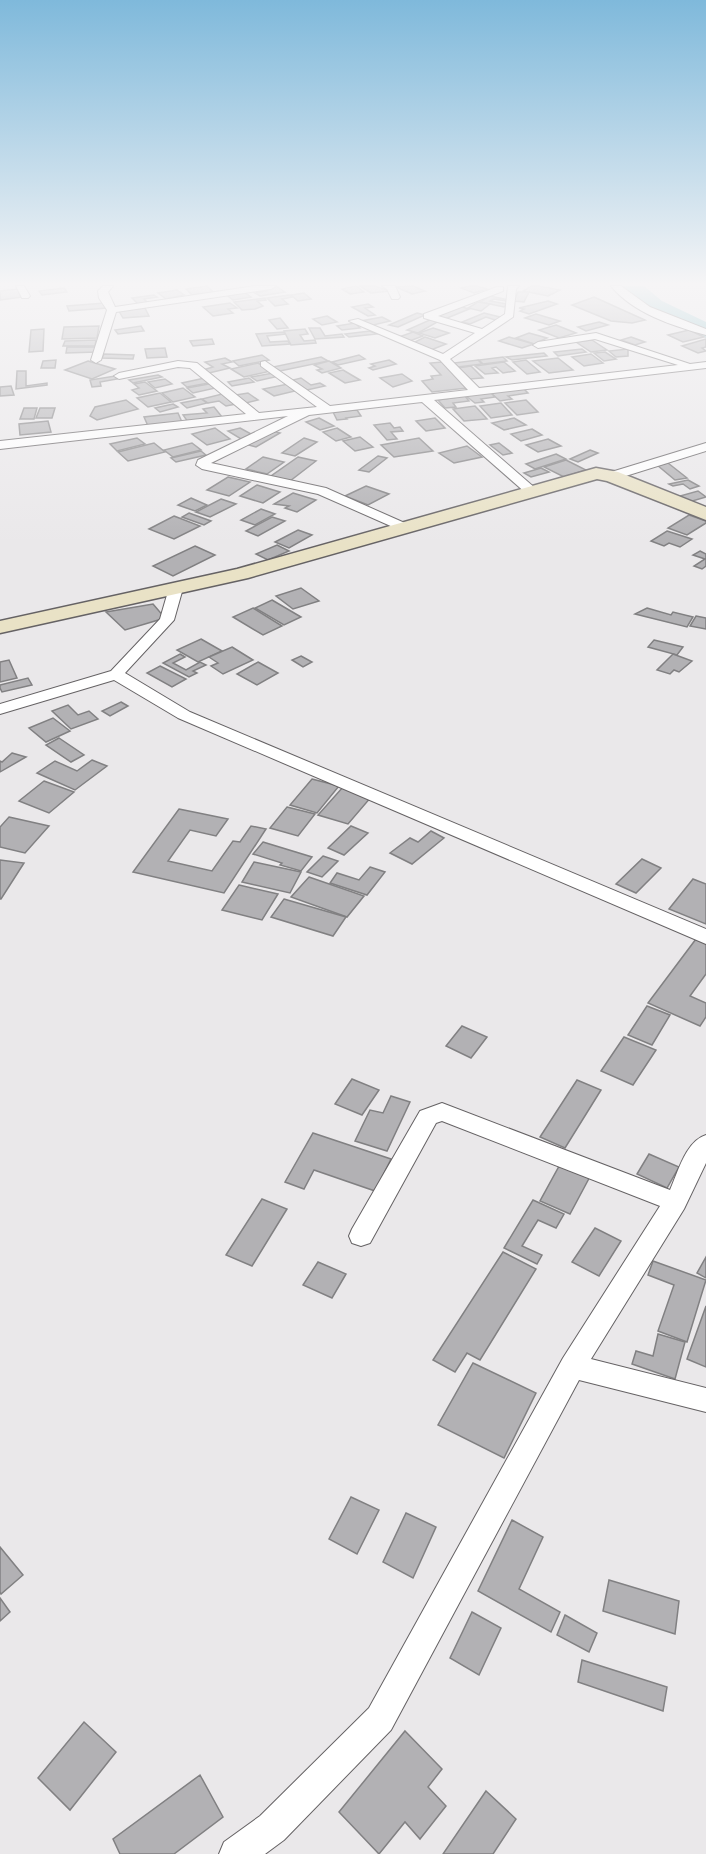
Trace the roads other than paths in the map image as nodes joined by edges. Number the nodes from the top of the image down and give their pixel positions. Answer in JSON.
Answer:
{"nodes":[{"id":1,"x":136,"y":373,"type":"edge"},
{"id":2,"x":203,"y":373,"type":"edge"},
{"id":3,"x":277,"y":373,"type":"edge"},
{"id":4,"x":458,"y":373,"type":"edge"},
{"id":5,"x":634,"y":373,"type":"edge"},
{"id":6,"x":119,"y":376,"type":"dead end"},
{"id":7,"x":475,"y":391,"type":"junction"},
{"id":8,"x":426,"y":399,"type":"junction"},
{"id":9,"x":328,"y":410,"type":"junction"},
{"id":10,"x":306,"y":412,"type":"junction"},
{"id":11,"x":256,"y":416,"type":"junction"},
{"id":12,"x":0,"y":445,"type":"edge"},
{"id":13,"x":706,"y":447,"type":"edge"},
{"id":14,"x":612,"y":476,"type":"junction"},
{"id":15,"x":531,"y":491,"type":"junction"},
{"id":16,"x":706,"y":514,"type":"edge"},
{"id":17,"x":402,"y":527,"type":"junction"},
{"id":18,"x":176,"y":588,"type":"junction"},
{"id":19,"x":0,"y":627,"type":"edge"},
{"id":20,"x":116,"y":674,"type":"junction"},
{"id":21,"x":0,"y":709,"type":"edge"},
{"id":22,"x":706,"y":937,"type":"edge"},
{"id":23,"x":706,"y":1144,"type":"edge"},
{"id":24,"x":676,"y":1202,"type":"junction"},
{"id":25,"x":361,"y":1236,"type":"dead end"},
{"id":26,"x":572,"y":1366,"type":"junction"},
{"id":27,"x":706,"y":1400,"type":"edge"},
{"id":28,"x":236,"y":1854,"type":"edge"}],
"edges":[{"from":1,"to":6,"type":"street"},
{"from":2,"to":11,"type":"street"},
{"from":3,"to":9,"type":"street"},
{"from":4,"to":7,"type":"street"},
{"from":5,"to":7,"type":"street"},
{"from":7,"to":8,"type":"street"},
{"from":8,"to":9,"type":"street"},
{"from":8,"to":15,"type":"street"},
{"from":9,"to":10,"type":"street"},
{"from":10,"to":11,"type":"street"},
{"from":10,"to":17,"type":"street"},
{"from":11,"to":12,"type":"street"},
{"from":13,"to":14,"type":"street"},
{"from":14,"to":15,"type":"street"},
{"from":14,"to":16,"type":"street"},
{"from":15,"to":17,"type":"street"},
{"from":17,"to":18,"type":"street"},
{"from":18,"to":19,"type":"street"},
{"from":18,"to":20,"type":"street"},
{"from":20,"to":21,"type":"street"},
{"from":20,"to":22,"type":"street"},
{"from":23,"to":24,"type":"street"},
{"from":24,"to":25,"type":"street"},
{"from":24,"to":26,"type":"street"},
{"from":26,"to":27,"type":"street"},
{"from":26,"to":28,"type":"street"}]}
